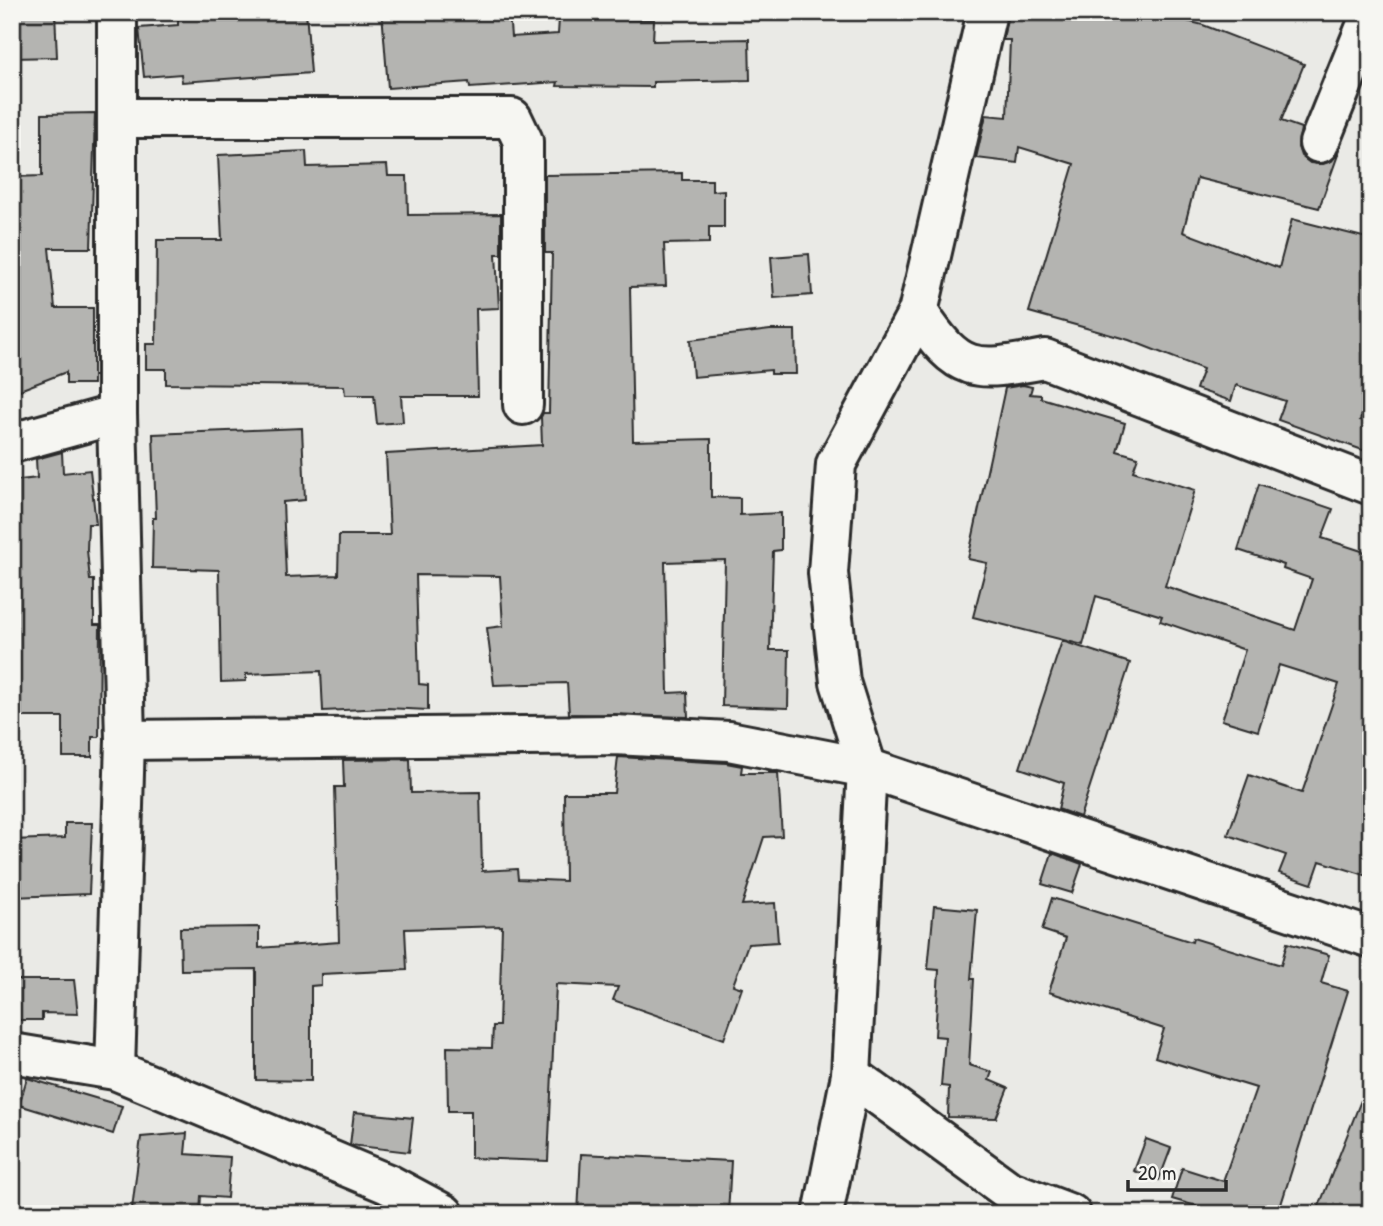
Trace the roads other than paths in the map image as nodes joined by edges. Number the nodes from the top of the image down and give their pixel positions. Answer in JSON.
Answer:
{"nodes":[{"id":1,"x":117,"y":12,"type":"edge"},
{"id":2,"x":987,"y":12,"type":"edge"},
{"id":3,"x":1371,"y":14,"type":"edge"},
{"id":4,"x":117,"y":118,"type":"junction"},
{"id":5,"x":1319,"y":143,"type":"dead end"},
{"id":6,"x":918,"y":312,"type":"junction"},
{"id":7,"x":523,"y":405,"type":"dead end"},
{"id":8,"x":117,"y":414,"type":"junction"},
{"id":9,"x":12,"y":443,"type":"edge"},
{"id":10,"x":1371,"y":485,"type":"edge"},
{"id":11,"x":125,"y":740,"type":"junction"},
{"id":12,"x":867,"y":768,"type":"junction"},
{"id":13,"x":1371,"y":938,"type":"edge"},
{"id":14,"x":12,"y":1053,"type":"edge"},
{"id":15,"x":115,"y":1070,"type":"junction"},
{"id":16,"x":852,"y":1075,"type":"junction"},
{"id":17,"x":388,"y":1199,"type":"edge"},
{"id":18,"x":444,"y":1214,"type":"edge"},
{"id":19,"x":823,"y":1214,"type":"edge"},
{"id":20,"x":1071,"y":1214,"type":"edge"}],
"edges":[{"from":1,"to":4,"type":"street"},
{"from":2,"to":6,"type":"street"},
{"from":3,"to":5,"type":"street"},
{"from":4,"to":7,"type":"street"},
{"from":4,"to":8,"type":"street"},
{"from":6,"to":10,"type":"street"},
{"from":6,"to":12,"type":"street"},
{"from":8,"to":9,"type":"street"},
{"from":8,"to":11,"type":"street"},
{"from":11,"to":12,"type":"street"},
{"from":11,"to":15,"type":"street"},
{"from":12,"to":13,"type":"street"},
{"from":12,"to":16,"type":"street"},
{"from":14,"to":15,"type":"street"},
{"from":15,"to":17,"type":"street"},
{"from":16,"to":19,"type":"street"},
{"from":16,"to":20,"type":"street"},
{"from":17,"to":18,"type":"street"}]}
